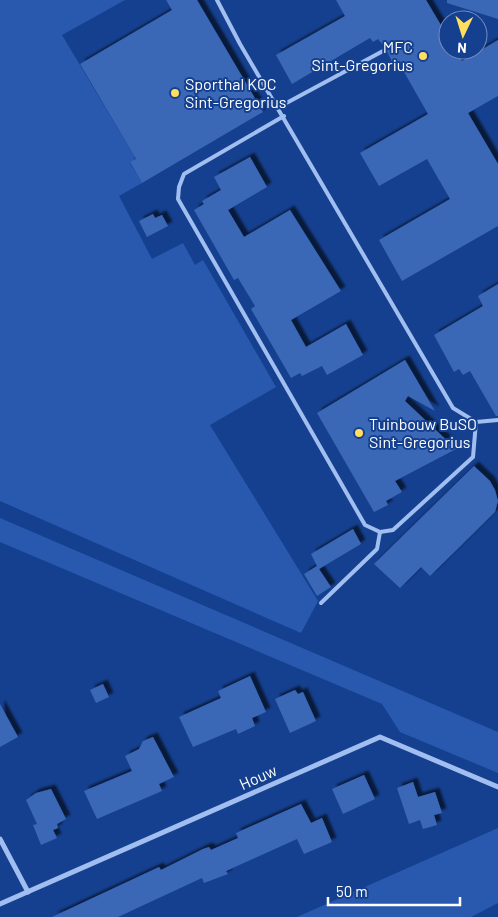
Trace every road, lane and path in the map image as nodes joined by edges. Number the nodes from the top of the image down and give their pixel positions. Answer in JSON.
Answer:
{"nodes":[{"id":1,"x":217,"y":0,"type":"edge"},
{"id":2,"x":383,"y":50,"type":"dead end"},
{"id":3,"x":279,"y":107,"type":"junction"},
{"id":4,"x":284,"y":116,"type":"junction"},
{"id":5,"x":498,"y":420,"type":"edge"},
{"id":6,"x":476,"y":422,"type":"junction"},
{"id":7,"x":380,"y":532,"type":"junction"},
{"id":8,"x":321,"y":603,"type":"dead end"},
{"id":9,"x":498,"y":787,"type":"edge"},
{"id":10,"x":0,"y":839,"type":"edge"},
{"id":11,"x":28,"y":892,"type":"junction"},
{"id":12,"x":0,"y":904,"type":"edge"}],
"edges":[{"from":1,"to":3,"type":"lane"},
{"from":2,"to":3,"type":"lane"},
{"from":3,"to":4,"type":"lane"},
{"from":4,"to":6,"type":"lane"},
{"from":4,"to":7,"type":"lane"},
{"from":5,"to":6,"type":"lane"},
{"from":6,"to":7,"type":"lane"},
{"from":7,"to":8,"type":"lane"},
{"from":9,"to":11,"type":"street","name":"Houw"},
{"from":10,"to":11,"type":"street"},
{"from":11,"to":12,"type":"street","name":"Houw"}]}
